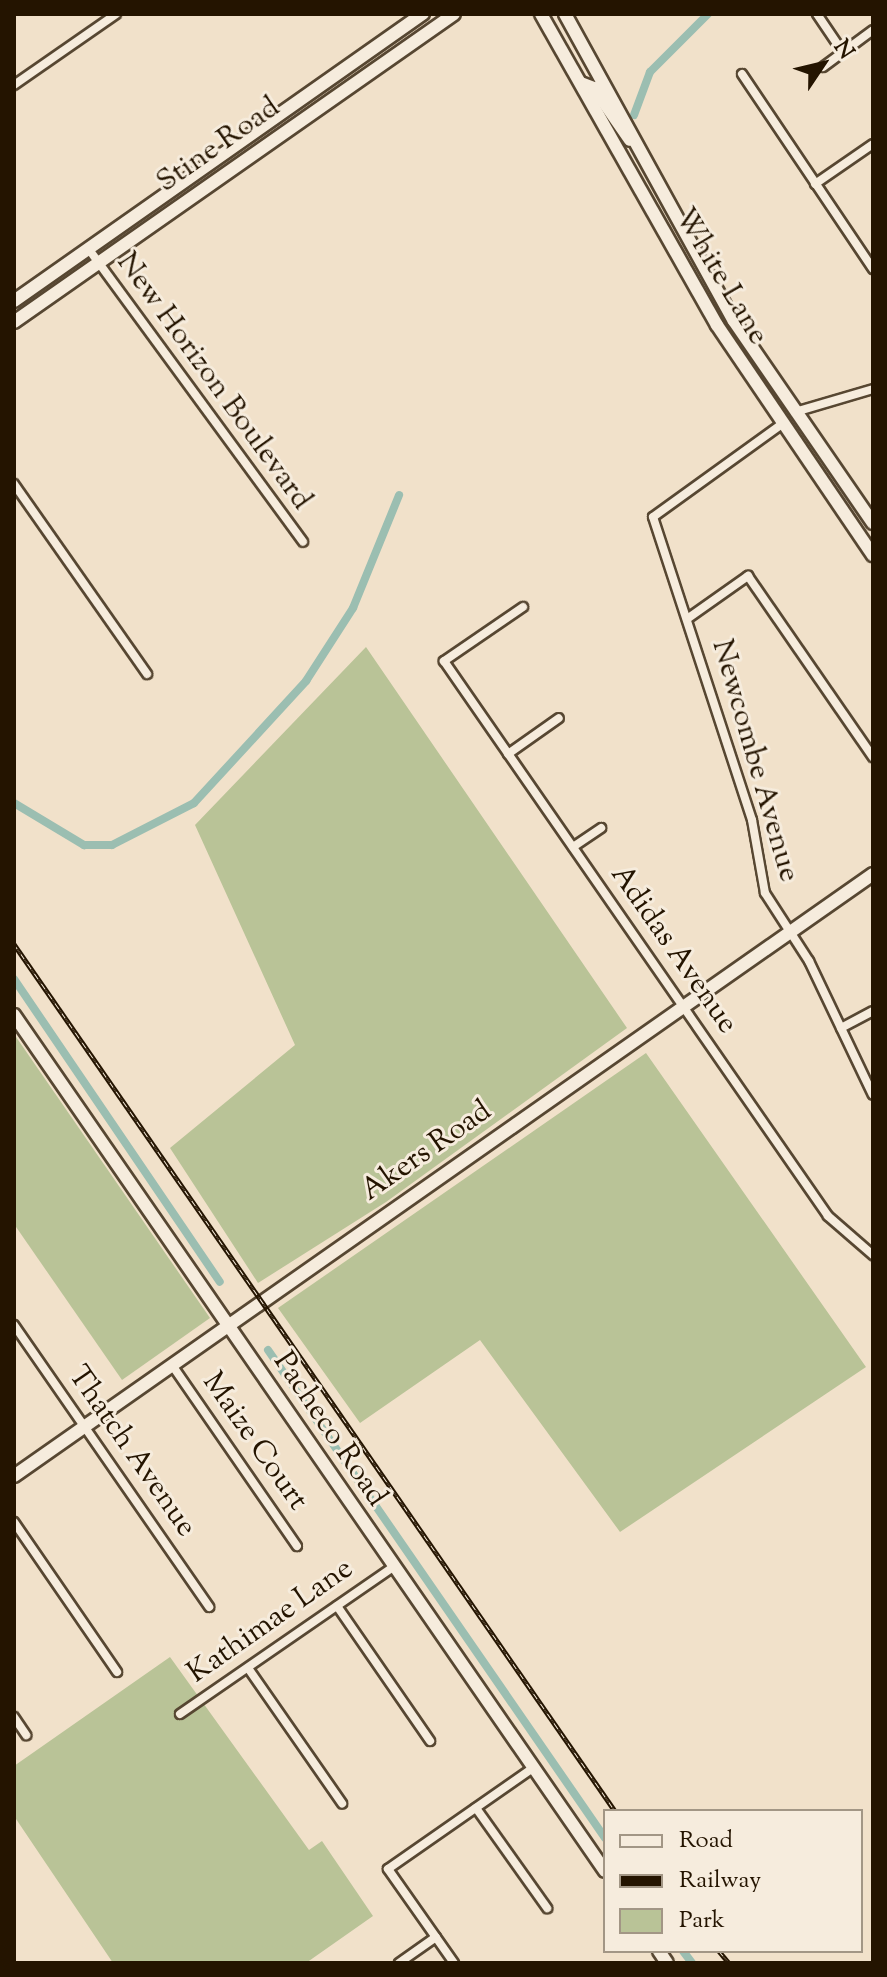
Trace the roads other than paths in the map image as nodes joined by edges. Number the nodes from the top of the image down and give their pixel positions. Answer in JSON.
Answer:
{"nodes":[{"id":1,"x":116,"y":14,"type":"edge"},
{"id":2,"x":454,"y":14,"type":"edge"},
{"id":3,"x":541,"y":14,"type":"edge"},
{"id":4,"x":565,"y":14,"type":"edge"},
{"id":5,"x":817,"y":14,"type":"edge"},
{"id":6,"x":418,"y":18,"type":"edge"},
{"id":7,"x":873,"y":30,"type":"edge"},
{"id":8,"x":842,"y":51,"type":"junction"},
{"id":9,"x":823,"y":67,"type":"dead end"},
{"id":10,"x":742,"y":74,"type":"dead end"},
{"id":11,"x":359,"y":80,"type":"junction"},
{"id":12,"x":581,"y":83,"type":"junction"},
{"id":13,"x":14,"y":85,"type":"edge"},
{"id":14,"x":294,"y":105,"type":"junction"},
{"id":15,"x":633,"y":142,"type":"junction"},
{"id":16,"x":873,"y":144,"type":"edge"},
{"id":17,"x":233,"y":148,"type":"junction"},
{"id":18,"x":244,"y":160,"type":"junction"},
{"id":19,"x":815,"y":184,"type":"junction"},
{"id":20,"x":192,"y":197,"type":"junction"},
{"id":21,"x":88,"y":248,"type":"junction"},
{"id":22,"x":676,"y":256,"type":"junction"},
{"id":23,"x":97,"y":262,"type":"junction"},
{"id":24,"x":873,"y":269,"type":"edge"},
{"id":25,"x":14,"y":301,"type":"edge"},
{"id":26,"x":734,"y":321,"type":"junction"},
{"id":27,"x":14,"y":322,"type":"edge"},
{"id":28,"x":730,"y":345,"type":"junction"},
{"id":29,"x":873,"y":389,"type":"edge"},
{"id":30,"x":795,"y":412,"type":"junction"},
{"id":31,"x":782,"y":424,"type":"junction"},
{"id":32,"x":838,"y":473,"type":"junction"},
{"id":33,"x":14,"y":484,"type":"edge"},
{"id":34,"x":873,"y":523,"type":"edge"},
{"id":35,"x":303,"y":542,"type":"dead end"},
{"id":36,"x":873,"y":555,"type":"edge"},
{"id":37,"x":523,"y":607,"type":"dead end"},
{"id":38,"x":687,"y":619,"type":"junction"},
{"id":39,"x":147,"y":674,"type":"dead end"},
{"id":40,"x":559,"y":718,"type":"dead end"},
{"id":41,"x":508,"y":754,"type":"junction"},
{"id":42,"x":873,"y":757,"type":"edge"},
{"id":43,"x":601,"y":828,"type":"dead end"},
{"id":44,"x":573,"y":847,"type":"junction"},
{"id":45,"x":873,"y":874,"type":"edge"},
{"id":46,"x":790,"y":932,"type":"junction"},
{"id":47,"x":683,"y":1007,"type":"junction"},
{"id":48,"x":873,"y":1011,"type":"edge"},
{"id":49,"x":16,"y":1023,"type":"edge"},
{"id":50,"x":841,"y":1028,"type":"junction"},
{"id":51,"x":873,"y":1095,"type":"edge"},
{"id":52,"x":873,"y":1255,"type":"edge"},
{"id":53,"x":14,"y":1325,"type":"edge"},
{"id":54,"x":228,"y":1325,"type":"junction"},
{"id":55,"x":172,"y":1365,"type":"junction"},
{"id":56,"x":84,"y":1426,"type":"junction"},
{"id":57,"x":14,"y":1476,"type":"edge"},
{"id":58,"x":14,"y":1522,"type":"edge"},
{"id":59,"x":297,"y":1546,"type":"dead end"},
{"id":60,"x":390,"y":1569,"type":"junction"},
{"id":61,"x":337,"y":1606,"type":"junction"},
{"id":62,"x":209,"y":1607,"type":"dead end"},
{"id":63,"x":248,"y":1668,"type":"junction"},
{"id":64,"x":117,"y":1672,"type":"dead end"},
{"id":65,"x":180,"y":1714,"type":"dead end"},
{"id":66,"x":14,"y":1717,"type":"edge"},
{"id":67,"x":26,"y":1735,"type":"dead end"},
{"id":68,"x":430,"y":1741,"type":"dead end"},
{"id":69,"x":534,"y":1767,"type":"junction"},
{"id":70,"x":342,"y":1803,"type":"dead end"},
{"id":71,"x":476,"y":1808,"type":"junction"},
{"id":72,"x":603,"y":1868,"type":"edge"},
{"id":73,"x":547,"y":1908,"type":"dead end"},
{"id":74,"x":436,"y":1937,"type":"junction"},
{"id":75,"x":399,"y":1963,"type":"edge"},
{"id":76,"x":454,"y":1963,"type":"edge"}],
"edges":[{"from":1,"to":13,"type":"street"},
{"from":2,"to":11,"type":"main road","name":"Stine Road"},
{"from":3,"to":12,"type":"main road","name":"White Lane"},
{"from":4,"to":15,"type":"main road","name":"White Lane"},
{"from":5,"to":8,"type":"street"},
{"from":6,"to":11,"type":"main road"},
{"from":6,"to":14,"type":"main road","name":"Stine Road"},
{"from":7,"to":8,"type":"street"},
{"from":8,"to":9,"type":"street"},
{"from":10,"to":19,"type":"street"},
{"from":11,"to":18,"type":"main road","name":"Stine Road"},
{"from":12,"to":15,"type":"main road"},
{"from":12,"to":22,"type":"main road","name":"White Lane"},
{"from":14,"to":17,"type":"main road","name":"Stine Road"},
{"from":14,"to":18,"type":"main road"},
{"from":15,"to":26,"type":"main road","name":"White Lane"},
{"from":16,"to":19,"type":"street"},
{"from":17,"to":20,"type":"main road"},
{"from":17,"to":21,"type":"main road","name":"Stine Road"},
{"from":18,"to":20,"type":"main road","name":"Stine Road"},
{"from":19,"to":24,"type":"street"},
{"from":20,"to":23,"type":"main road","name":"Stine Road"},
{"from":21,"to":23,"type":"street","name":"New Horizon Boulevard"},
{"from":21,"to":25,"type":"main road","name":"Stine Road"},
{"from":22,"to":26,"type":"main road"},
{"from":22,"to":28,"type":"main road","name":"White Lane"},
{"from":23,"to":27,"type":"main road","name":"Stine Road"},
{"from":23,"to":35,"type":"street","name":"New Horizon Boulevard"},
{"from":26,"to":30,"type":"main road","name":"White Lane"},
{"from":28,"to":30,"type":"main road"},
{"from":28,"to":31,"type":"main road","name":"White Lane"},
{"from":29,"to":30,"type":"street"},
{"from":30,"to":32,"type":"main road","name":"White Lane"},
{"from":31,"to":32,"type":"main road"},
{"from":31,"to":36,"type":"main road","name":"White Lane"},
{"from":31,"to":38,"type":"street","name":"Newcombe Avenue"},
{"from":32,"to":34,"type":"main road","name":"White Lane"},
{"from":33,"to":39,"type":"street"},
{"from":37,"to":41,"type":"street","name":"Adidas Avenue"},
{"from":38,"to":42,"type":"street"},
{"from":38,"to":46,"type":"street","name":"Newcombe Avenue"},
{"from":40,"to":41,"type":"street"},
{"from":41,"to":44,"type":"street","name":"Adidas Avenue"},
{"from":43,"to":44,"type":"street"},
{"from":44,"to":47,"type":"street","name":"Adidas Avenue"},
{"from":45,"to":46,"type":"main road","name":"Akers Road"},
{"from":46,"to":47,"type":"main road","name":"Akers Road"},
{"from":46,"to":50,"type":"street","name":"Newcombe Avenue"},
{"from":47,"to":52,"type":"street","name":"Adidas Avenue"},
{"from":47,"to":54,"type":"main road","name":"Akers Road"},
{"from":48,"to":50,"type":"street"},
{"from":49,"to":54,"type":"main road","name":"Pacheco Road"},
{"from":50,"to":51,"type":"street","name":"Newcombe Avenue"},
{"from":53,"to":56,"type":"street","name":"Thatch Avenue"},
{"from":54,"to":55,"type":"main road","name":"Akers Road"},
{"from":54,"to":60,"type":"main road","name":"Pacheco Road"},
{"from":55,"to":56,"type":"main road","name":"Akers Road"},
{"from":55,"to":59,"type":"street","name":"Maize Court"},
{"from":56,"to":57,"type":"main road","name":"Akers Road"},
{"from":56,"to":62,"type":"street","name":"Thatch Avenue"},
{"from":58,"to":64,"type":"street"},
{"from":60,"to":61,"type":"street","name":"Kathimae Lane"},
{"from":60,"to":69,"type":"main road","name":"Pacheco Road"},
{"from":61,"to":63,"type":"street","name":"Kathimae Lane"},
{"from":61,"to":68,"type":"street"},
{"from":63,"to":65,"type":"street","name":"Kathimae Lane"},
{"from":63,"to":70,"type":"street"},
{"from":66,"to":67,"type":"street"},
{"from":69,"to":71,"type":"street"},
{"from":69,"to":72,"type":"main road","name":"Pacheco Road"},
{"from":71,"to":73,"type":"street"},
{"from":71,"to":74,"type":"street"},
{"from":74,"to":75,"type":"street"},
{"from":74,"to":76,"type":"street"}]}
